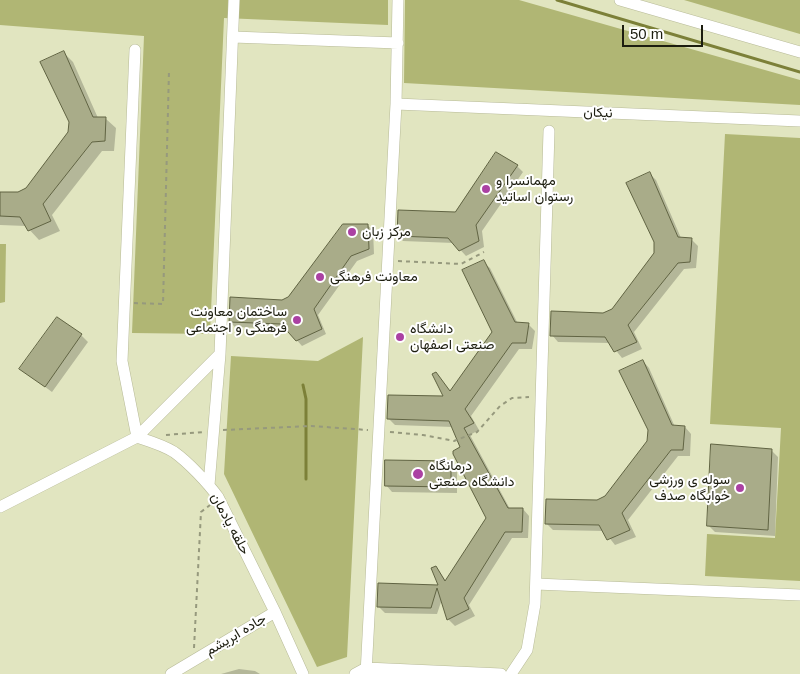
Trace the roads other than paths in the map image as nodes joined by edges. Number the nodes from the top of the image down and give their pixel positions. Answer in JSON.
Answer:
{"nodes":[{"id":1,"x":234,"y":0,"type":"edge"},
{"id":2,"x":398,"y":0,"type":"edge"},
{"id":3,"x":620,"y":0,"type":"edge"},
{"id":4,"x":233,"y":38,"type":"junction"},
{"id":5,"x":398,"y":44,"type":"junction"},
{"id":6,"x":135,"y":50,"type":"dead end"},
{"id":7,"x":800,"y":52,"type":"edge"},
{"id":8,"x":396,"y":104,"type":"junction"},
{"id":9,"x":800,"y":121,"type":"edge"},
{"id":10,"x":549,"y":131,"type":"dead end"},
{"id":11,"x":220,"y":354,"type":"junction"},
{"id":12,"x":137,"y":437,"type":"junction"},
{"id":13,"x":209,"y":485,"type":"junction"},
{"id":14,"x":0,"y":507,"type":"edge"},
{"id":15,"x":536,"y":584,"type":"junction"},
{"id":16,"x":800,"y":595,"type":"edge"},
{"id":17,"x":275,"y":612,"type":"junction"},
{"id":18,"x":366,"y":671,"type":"edge"},
{"id":19,"x":171,"y":674,"type":"edge"},
{"id":20,"x":303,"y":674,"type":"edge"},
{"id":21,"x":354,"y":674,"type":"edge"},
{"id":22,"x":501,"y":674,"type":"edge"},
{"id":23,"x":511,"y":674,"type":"edge"}],
"edges":[{"from":1,"to":4,"type":"street"},
{"from":2,"to":5,"type":"street"},
{"from":3,"to":7,"type":"street"},
{"from":4,"to":5,"type":"street"},
{"from":4,"to":11,"type":"street"},
{"from":5,"to":8,"type":"street"},
{"from":6,"to":12,"type":"street"},
{"from":8,"to":9,"type":"street","name":"نیکان"},
{"from":8,"to":18,"type":"street"},
{"from":10,"to":15,"type":"street"},
{"from":11,"to":12,"type":"street"},
{"from":11,"to":13,"type":"street"},
{"from":12,"to":13,"type":"street","name":"حلقه یادمان"},
{"from":12,"to":14,"type":"street"},
{"from":13,"to":17,"type":"street","name":"حلقه یادمان"},
{"from":15,"to":16,"type":"street"},
{"from":15,"to":23,"type":"street"},
{"from":17,"to":19,"type":"street","name":"جاده ابریشم"},
{"from":17,"to":20,"type":"street","name":"حلقه یادمان"},
{"from":18,"to":21,"type":"street"},
{"from":18,"to":22,"type":"street"}]}
